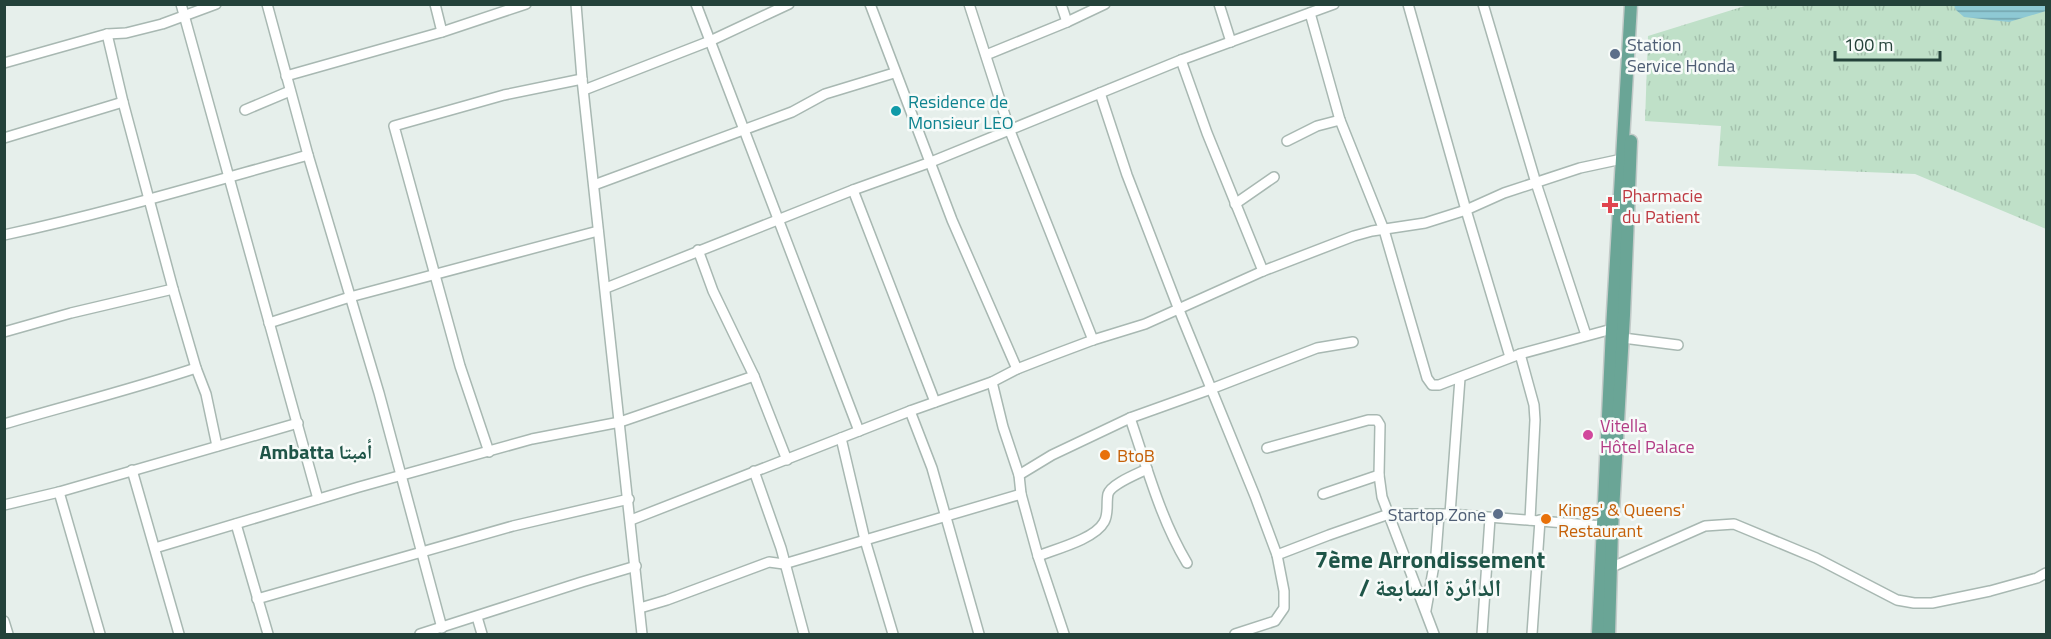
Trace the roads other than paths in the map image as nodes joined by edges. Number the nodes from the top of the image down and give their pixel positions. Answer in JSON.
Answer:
{"nodes":[{"id":1,"x":216,"y":4,"type":"edge"},
{"id":2,"x":267,"y":4,"type":"edge"},
{"id":3,"x":435,"y":4,"type":"edge"},
{"id":4,"x":526,"y":4,"type":"edge"},
{"id":5,"x":576,"y":4,"type":"edge"},
{"id":6,"x":696,"y":4,"type":"edge"},
{"id":7,"x":870,"y":4,"type":"edge"},
{"id":8,"x":969,"y":4,"type":"edge"},
{"id":9,"x":1061,"y":4,"type":"edge"},
{"id":10,"x":1105,"y":4,"type":"edge"},
{"id":11,"x":1219,"y":4,"type":"edge"},
{"id":12,"x":1334,"y":4,"type":"edge"},
{"id":13,"x":1408,"y":4,"type":"edge"},
{"id":14,"x":1483,"y":4,"type":"edge"},
{"id":15,"x":1631,"y":4,"type":"edge"},
{"id":16,"x":1639,"y":4,"type":"edge"},
{"id":17,"x":784,"y":5,"type":"edge"},
{"id":18,"x":182,"y":9,"type":"edge"},
{"id":19,"x":1310,"y":13,"type":"junction"},
{"id":20,"x":1067,"y":22,"type":"junction"},
{"id":21,"x":442,"y":32,"type":"junction"},
{"id":22,"x":107,"y":34,"type":"junction"},
{"id":23,"x":710,"y":41,"type":"junction"},
{"id":24,"x":1231,"y":42,"type":"junction"},
{"id":25,"x":986,"y":55,"type":"junction"},
{"id":26,"x":1181,"y":60,"type":"junction"},
{"id":27,"x":4,"y":63,"type":"edge"},
{"id":28,"x":894,"y":73,"type":"junction"},
{"id":29,"x":286,"y":76,"type":"junction"},
{"id":30,"x":582,"y":79,"type":"junction"},
{"id":31,"x":584,"y":90,"type":"junction"},
{"id":32,"x":290,"y":91,"type":"junction"},
{"id":33,"x":1100,"y":93,"type":"junction"},
{"id":34,"x":123,"y":102,"type":"junction"},
{"id":35,"x":245,"y":110,"type":"dead end"},
{"id":36,"x":1340,"y":120,"type":"junction"},
{"id":37,"x":744,"y":130,"type":"junction"},
{"id":38,"x":1010,"y":131,"type":"junction"},
{"id":39,"x":4,"y":138,"type":"edge"},
{"id":40,"x":1287,"y":141,"type":"dead end"},
{"id":41,"x":308,"y":155,"type":"junction"},
{"id":42,"x":1622,"y":159,"type":"junction"},
{"id":43,"x":931,"y":162,"type":"junction"},
{"id":44,"x":228,"y":177,"type":"junction"},
{"id":45,"x":1274,"y":177,"type":"dead end"},
{"id":46,"x":1536,"y":183,"type":"junction"},
{"id":47,"x":594,"y":185,"type":"junction"},
{"id":48,"x":853,"y":190,"type":"junction"},
{"id":49,"x":149,"y":200,"type":"junction"},
{"id":50,"x":1235,"y":204,"type":"junction"},
{"id":51,"x":1466,"y":210,"type":"junction"},
{"id":52,"x":778,"y":221,"type":"junction"},
{"id":53,"x":1384,"y":230,"type":"junction"},
{"id":54,"x":598,"y":231,"type":"junction"},
{"id":55,"x":4,"y":235,"type":"edge"},
{"id":56,"x":698,"y":250,"type":"junction"},
{"id":57,"x":1263,"y":271,"type":"junction"},
{"id":58,"x":436,"y":275,"type":"junction"},
{"id":59,"x":606,"y":288,"type":"junction"},
{"id":60,"x":173,"y":289,"type":"junction"},
{"id":61,"x":350,"y":297,"type":"junction"},
{"id":62,"x":1179,"y":310,"type":"junction"},
{"id":63,"x":269,"y":323,"type":"junction"},
{"id":64,"x":1612,"y":329,"type":"junction"},
{"id":65,"x":4,"y":332,"type":"edge"},
{"id":66,"x":1586,"y":335,"type":"junction"},
{"id":67,"x":1623,"y":338,"type":"junction"},
{"id":68,"x":1094,"y":340,"type":"junction"},
{"id":69,"x":1353,"y":342,"type":"dead end"},
{"id":70,"x":1678,"y":345,"type":"dead end"},
{"id":71,"x":1520,"y":354,"type":"junction"},
{"id":72,"x":1510,"y":357,"type":"junction"},
{"id":73,"x":196,"y":368,"type":"junction"},
{"id":74,"x":1017,"y":369,"type":"junction"},
{"id":75,"x":754,"y":376,"type":"junction"},
{"id":76,"x":1460,"y":378,"type":"junction"},
{"id":77,"x":992,"y":382,"type":"junction"},
{"id":78,"x":1211,"y":389,"type":"junction"},
{"id":79,"x":935,"y":402,"type":"junction"},
{"id":80,"x":910,"y":411,"type":"junction"},
{"id":81,"x":1130,"y":418,"type":"junction"},
{"id":82,"x":620,"y":422,"type":"junction"},
{"id":83,"x":298,"y":423,"type":"junction"},
{"id":84,"x":4,"y":424,"type":"edge"},
{"id":85,"x":859,"y":431,"type":"junction"},
{"id":86,"x":841,"y":438,"type":"junction"},
{"id":87,"x":217,"y":446,"type":"junction"},
{"id":88,"x":1267,"y":448,"type":"dead end"},
{"id":89,"x":489,"y":452,"type":"junction"},
{"id":90,"x":788,"y":460,"type":"junction"},
{"id":91,"x":1147,"y":469,"type":"junction"},
{"id":92,"x":132,"y":471,"type":"junction"},
{"id":93,"x":754,"y":471,"type":"junction"},
{"id":94,"x":1019,"y":475,"type":"junction"},
{"id":95,"x":1379,"y":475,"type":"junction"},
{"id":96,"x":400,"y":476,"type":"junction"},
{"id":97,"x":59,"y":492,"type":"junction"},
{"id":98,"x":1021,"y":494,"type":"junction"},
{"id":99,"x":1323,"y":494,"type":"dead end"},
{"id":100,"x":318,"y":499,"type":"junction"},
{"id":101,"x":628,"y":499,"type":"junction"},
{"id":102,"x":4,"y":505,"type":"edge"},
{"id":103,"x":1389,"y":514,"type":"junction"},
{"id":104,"x":1450,"y":514,"type":"junction"},
{"id":105,"x":1439,"y":515,"type":"junction"},
{"id":106,"x":945,"y":518,"type":"junction"},
{"id":107,"x":1490,"y":518,"type":"junction"},
{"id":108,"x":1530,"y":519,"type":"junction"},
{"id":109,"x":631,"y":520,"type":"junction"},
{"id":110,"x":1540,"y":520,"type":"junction"},
{"id":111,"x":236,"y":524,"type":"junction"},
{"id":112,"x":1603,"y":526,"type":"junction"},
{"id":113,"x":865,"y":540,"type":"junction"},
{"id":114,"x":155,"y":548,"type":"junction"},
{"id":115,"x":420,"y":552,"type":"junction"},
{"id":116,"x":1277,"y":555,"type":"junction"},
{"id":117,"x":1038,"y":556,"type":"junction"},
{"id":118,"x":1187,"y":563,"type":"dead end"},
{"id":119,"x":784,"y":564,"type":"junction"},
{"id":120,"x":636,"y":566,"type":"junction"},
{"id":121,"x":1612,"y":567,"type":"junction"},
{"id":122,"x":2046,"y":573,"type":"edge"},
{"id":123,"x":257,"y":598,"type":"junction"},
{"id":124,"x":640,"y":608,"type":"junction"},
{"id":125,"x":1426,"y":613,"type":"junction"},
{"id":126,"x":477,"y":617,"type":"junction"},
{"id":127,"x":4,"y":621,"type":"edge"},
{"id":128,"x":442,"y":628,"type":"junction"},
{"id":129,"x":8,"y":634,"type":"edge"},
{"id":130,"x":100,"y":634,"type":"edge"},
{"id":131,"x":179,"y":634,"type":"edge"},
{"id":132,"x":268,"y":634,"type":"edge"},
{"id":133,"x":420,"y":634,"type":"edge"},
{"id":134,"x":482,"y":634,"type":"edge"},
{"id":135,"x":642,"y":634,"type":"edge"},
{"id":136,"x":804,"y":634,"type":"edge"},
{"id":137,"x":893,"y":634,"type":"edge"},
{"id":138,"x":979,"y":634,"type":"edge"},
{"id":139,"x":1064,"y":634,"type":"edge"},
{"id":140,"x":1235,"y":634,"type":"edge"},
{"id":141,"x":1434,"y":634,"type":"edge"},
{"id":142,"x":1482,"y":634,"type":"edge"},
{"id":143,"x":1532,"y":634,"type":"edge"},
{"id":144,"x":1598,"y":634,"type":"edge"},
{"id":145,"x":1609,"y":634,"type":"edge"}],
"edges":[{"from":1,"to":18,"type":"street"},
{"from":2,"to":29,"type":"street"},
{"from":3,"to":21,"type":"street"},
{"from":4,"to":21,"type":"street"},
{"from":5,"to":30,"type":"street"},
{"from":6,"to":23,"type":"street"},
{"from":7,"to":28,"type":"street"},
{"from":8,"to":25,"type":"street"},
{"from":9,"to":20,"type":"street"},
{"from":10,"to":20,"type":"street"},
{"from":11,"to":24,"type":"street"},
{"from":12,"to":19,"type":"street"},
{"from":13,"to":51,"type":"street"},
{"from":14,"to":46,"type":"street"},
{"from":15,"to":42,"type":"main road"},
{"from":16,"to":67,"type":"main road"},
{"from":17,"to":23,"type":"street"},
{"from":18,"to":22,"type":"street"},
{"from":18,"to":44,"type":"street"},
{"from":19,"to":24,"type":"street"},
{"from":19,"to":36,"type":"street"},
{"from":20,"to":25,"type":"street"},
{"from":21,"to":29,"type":"street"},
{"from":22,"to":27,"type":"street"},
{"from":22,"to":34,"type":"street"},
{"from":23,"to":31,"type":"street"},
{"from":23,"to":37,"type":"street"},
{"from":24,"to":26,"type":"street"},
{"from":25,"to":38,"type":"street"},
{"from":26,"to":33,"type":"street"},
{"from":26,"to":50,"type":"street"},
{"from":28,"to":37,"type":"street"},
{"from":28,"to":43,"type":"street"},
{"from":29,"to":32,"type":"street"},
{"from":30,"to":31,"type":"street"},
{"from":30,"to":58,"type":"street"},
{"from":31,"to":47,"type":"street"},
{"from":32,"to":35,"type":"street"},
{"from":32,"to":41,"type":"street"},
{"from":33,"to":38,"type":"street"},
{"from":33,"to":62,"type":"street"},
{"from":34,"to":39,"type":"street"},
{"from":34,"to":49,"type":"street"},
{"from":36,"to":40,"type":"street"},
{"from":36,"to":53,"type":"street"},
{"from":37,"to":47,"type":"street"},
{"from":37,"to":52,"type":"street"},
{"from":38,"to":43,"type":"street"},
{"from":38,"to":68,"type":"street"},
{"from":41,"to":44,"type":"street"},
{"from":41,"to":61,"type":"street"},
{"from":42,"to":46,"type":"street"},
{"from":42,"to":64,"type":"main road"},
{"from":43,"to":48,"type":"street"},
{"from":43,"to":74,"type":"street"},
{"from":44,"to":49,"type":"street"},
{"from":44,"to":63,"type":"street"},
{"from":45,"to":50,"type":"street"},
{"from":46,"to":51,"type":"street"},
{"from":46,"to":66,"type":"street"},
{"from":47,"to":54,"type":"street"},
{"from":48,"to":52,"type":"street"},
{"from":48,"to":79,"type":"street"},
{"from":49,"to":55,"type":"street"},
{"from":49,"to":60,"type":"street"},
{"from":50,"to":57,"type":"street"},
{"from":51,"to":53,"type":"street"},
{"from":51,"to":72,"type":"street"},
{"from":52,"to":56,"type":"street"},
{"from":52,"to":85,"type":"street"},
{"from":53,"to":57,"type":"street"},
{"from":53,"to":76,"type":"street"},
{"from":54,"to":58,"type":"street"},
{"from":54,"to":59,"type":"street"},
{"from":56,"to":59,"type":"street"},
{"from":56,"to":75,"type":"street"},
{"from":57,"to":62,"type":"street"},
{"from":58,"to":61,"type":"street"},
{"from":58,"to":89,"type":"street"},
{"from":59,"to":82,"type":"street"},
{"from":60,"to":65,"type":"street"},
{"from":60,"to":73,"type":"street"},
{"from":61,"to":63,"type":"street"},
{"from":61,"to":96,"type":"street"},
{"from":62,"to":68,"type":"street"},
{"from":62,"to":78,"type":"street"},
{"from":63,"to":83,"type":"street"},
{"from":64,"to":66,"type":"street"},
{"from":64,"to":112,"type":"main road"},
{"from":66,"to":71,"type":"street"},
{"from":67,"to":70,"type":"street"},
{"from":67,"to":121,"type":"main road"},
{"from":68,"to":74,"type":"street"},
{"from":69,"to":78,"type":"street"},
{"from":71,"to":72,"type":"street"},
{"from":71,"to":108,"type":"street"},
{"from":72,"to":76,"type":"street"},
{"from":73,"to":84,"type":"street"},
{"from":73,"to":87,"type":"street"},
{"from":74,"to":77,"type":"street"},
{"from":75,"to":82,"type":"street"},
{"from":75,"to":90,"type":"street"},
{"from":76,"to":104,"type":"street"},
{"from":77,"to":79,"type":"street"},
{"from":77,"to":94,"type":"street"},
{"from":78,"to":81,"type":"street"},
{"from":78,"to":116,"type":"street"},
{"from":79,"to":80,"type":"street"},
{"from":80,"to":85,"type":"street"},
{"from":80,"to":106,"type":"street"},
{"from":81,"to":91,"type":"street"},
{"from":81,"to":94,"type":"street"},
{"from":82,"to":89,"type":"street"},
{"from":82,"to":101,"type":"street"},
{"from":83,"to":87,"type":"street"},
{"from":83,"to":100,"type":"street"},
{"from":85,"to":86,"type":"street"},
{"from":86,"to":90,"type":"street"},
{"from":86,"to":113,"type":"street"},
{"from":87,"to":92,"type":"street"},
{"from":88,"to":95,"type":"street"},
{"from":89,"to":96,"type":"street"},
{"from":90,"to":93,"type":"street"},
{"from":91,"to":117,"type":"street"},
{"from":91,"to":118,"type":"street"},
{"from":92,"to":97,"type":"street"},
{"from":92,"to":114,"type":"street"},
{"from":93,"to":109,"type":"street"},
{"from":93,"to":119,"type":"street"},
{"from":94,"to":98,"type":"street"},
{"from":95,"to":99,"type":"street"},
{"from":95,"to":103,"type":"street"},
{"from":96,"to":100,"type":"street"},
{"from":96,"to":115,"type":"street"},
{"from":97,"to":102,"type":"street"},
{"from":97,"to":130,"type":"street"},
{"from":98,"to":106,"type":"street"},
{"from":98,"to":117,"type":"street"},
{"from":100,"to":111,"type":"street"},
{"from":101,"to":109,"type":"street"},
{"from":101,"to":115,"type":"street"},
{"from":103,"to":105,"type":"street"},
{"from":103,"to":116,"type":"street"},
{"from":103,"to":125,"type":"street"},
{"from":104,"to":105,"type":"street"},
{"from":104,"to":107,"type":"street"},
{"from":105,"to":125,"type":"street"},
{"from":106,"to":113,"type":"street"},
{"from":106,"to":138,"type":"street"},
{"from":107,"to":108,"type":"street"},
{"from":107,"to":142,"type":"street"},
{"from":108,"to":110,"type":"street"},
{"from":109,"to":120,"type":"street"},
{"from":110,"to":112,"type":"street"},
{"from":110,"to":143,"type":"street"},
{"from":111,"to":114,"type":"street"},
{"from":111,"to":123,"type":"street"},
{"from":112,"to":144,"type":"main road"},
{"from":113,"to":119,"type":"street"},
{"from":113,"to":137,"type":"street"},
{"from":114,"to":131,"type":"street"},
{"from":115,"to":123,"type":"street"},
{"from":115,"to":128,"type":"street"},
{"from":116,"to":140,"type":"street"},
{"from":117,"to":139,"type":"street"},
{"from":119,"to":124,"type":"street"},
{"from":119,"to":136,"type":"street"},
{"from":120,"to":124,"type":"street"},
{"from":120,"to":126,"type":"street"},
{"from":121,"to":122,"type":"street"},
{"from":121,"to":145,"type":"main road"},
{"from":123,"to":132,"type":"street"},
{"from":124,"to":135,"type":"street"},
{"from":125,"to":141,"type":"street"},
{"from":126,"to":128,"type":"street"},
{"from":126,"to":134,"type":"street"},
{"from":127,"to":129,"type":"street"},
{"from":128,"to":133,"type":"street"}]}
